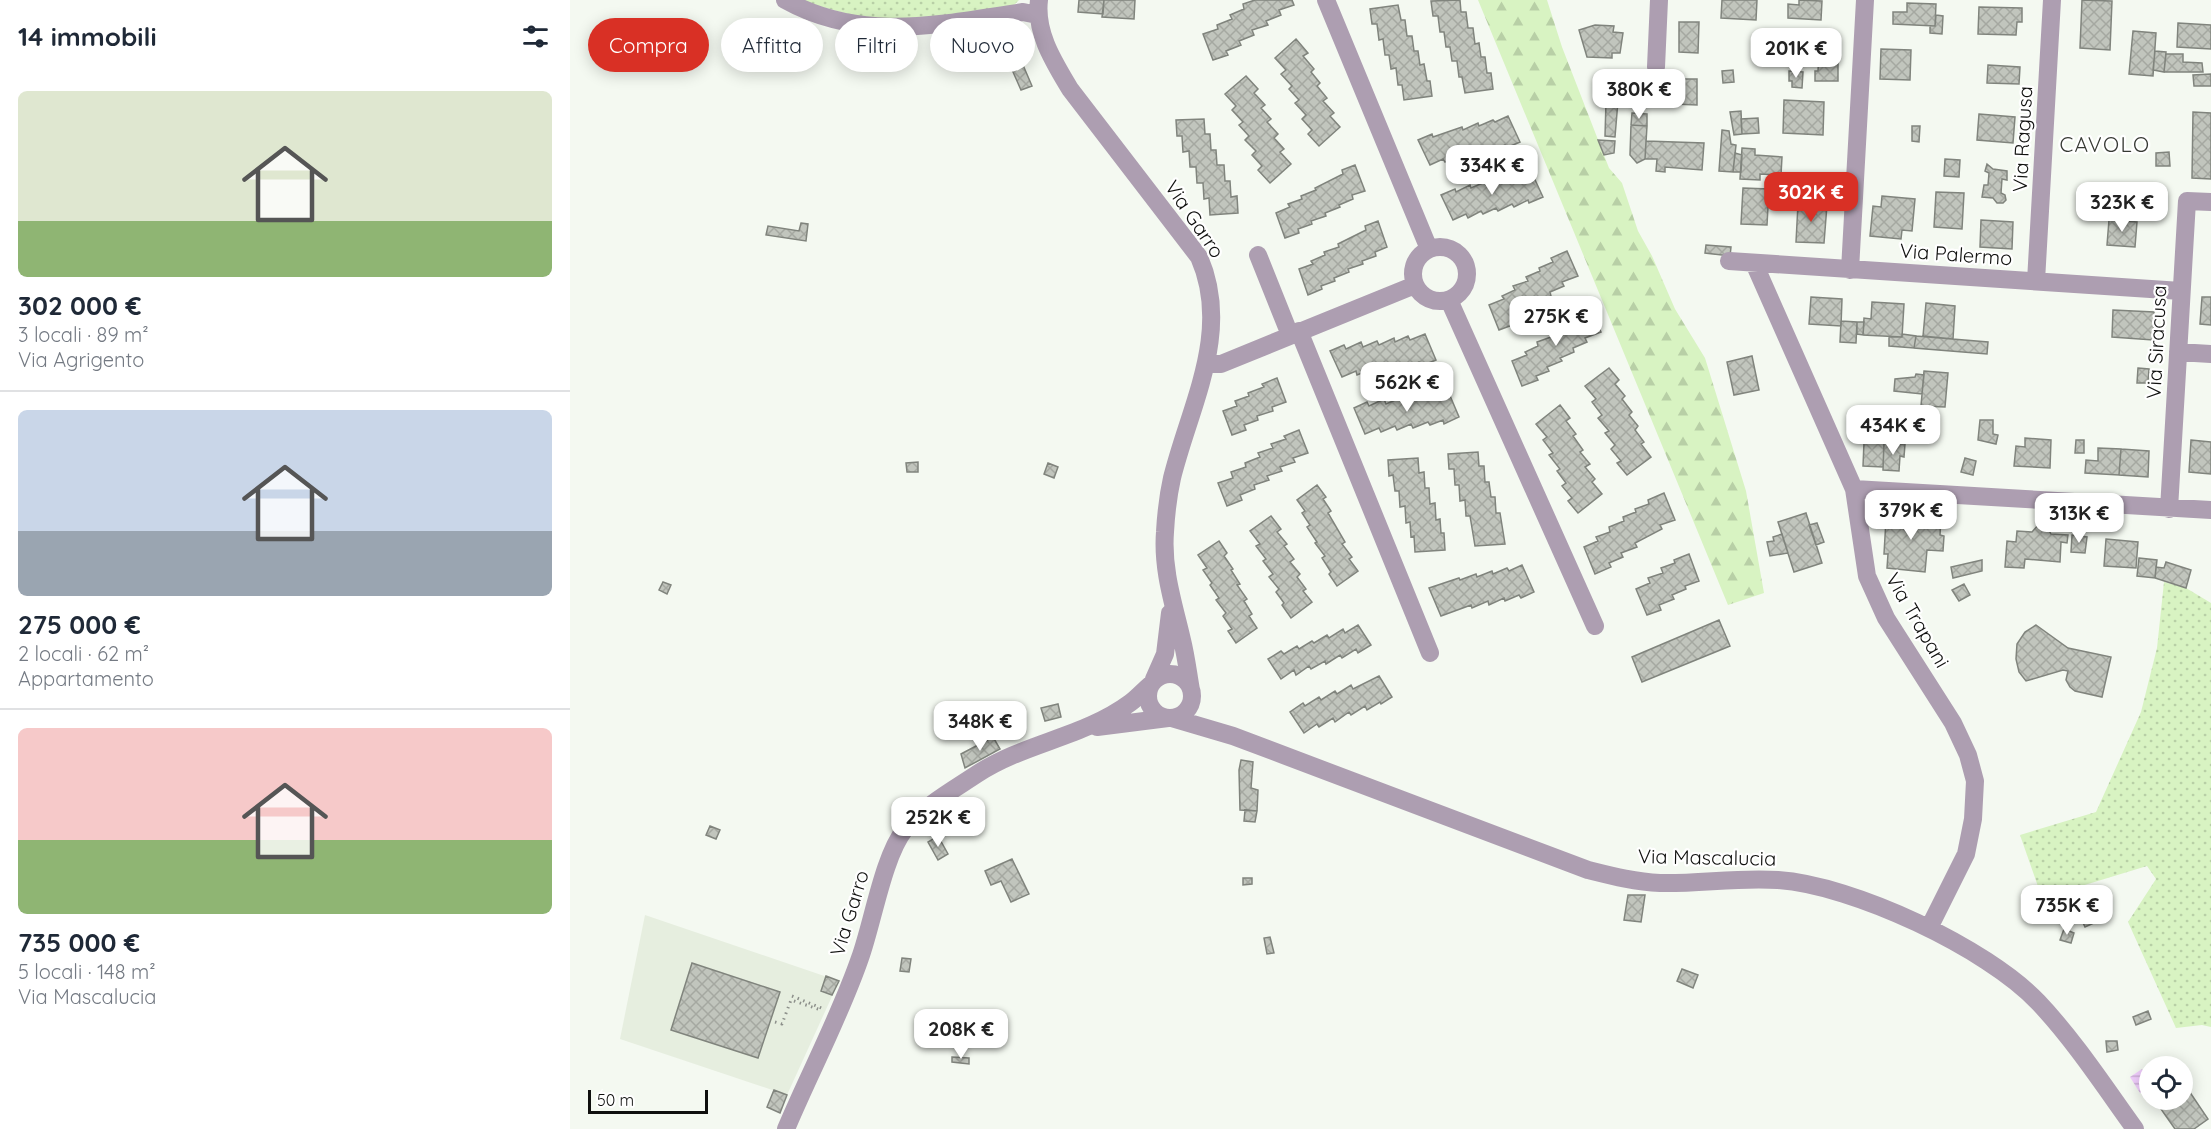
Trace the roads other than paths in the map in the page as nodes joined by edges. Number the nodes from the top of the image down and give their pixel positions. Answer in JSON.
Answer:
{"nodes":[{"id":1,"x":785,"y":0,"type":"edge"},
{"id":2,"x":1326,"y":0,"type":"edge"},
{"id":3,"x":1659,"y":0,"type":"edge"},
{"id":4,"x":1866,"y":0,"type":"edge"},
{"id":5,"x":2052,"y":0,"type":"edge"},
{"id":6,"x":1038,"y":8,"type":"edge"},
{"id":7,"x":1656,"y":67,"type":"dead end"},
{"id":8,"x":2211,"y":202,"type":"edge"},
{"id":9,"x":1429,"y":249,"type":"junction"},
{"id":10,"x":1258,"y":255,"type":"dead end"},
{"id":11,"x":1729,"y":261,"type":"dead end"},
{"id":12,"x":1754,"y":264,"type":"junction"},
{"id":13,"x":1850,"y":270,"type":"junction"},
{"id":14,"x":2036,"y":281,"type":"junction"},
{"id":15,"x":1414,"y":285,"type":"junction"},
{"id":16,"x":2181,"y":291,"type":"junction"},
{"id":17,"x":1449,"y":300,"type":"junction"},
{"id":18,"x":1295,"y":333,"type":"junction"},
{"id":19,"x":2178,"y":352,"type":"junction"},
{"id":20,"x":2211,"y":354,"type":"edge"},
{"id":21,"x":1206,"y":364,"type":"junction"},
{"id":22,"x":1854,"y":489,"type":"junction"},
{"id":23,"x":2169,"y":508,"type":"junction"},
{"id":24,"x":2211,"y":510,"type":"edge"},
{"id":25,"x":1172,"y":599,"type":"junction"},
{"id":26,"x":1595,"y":626,"type":"dead end"},
{"id":27,"x":1430,"y":653,"type":"dead end"},
{"id":28,"x":1152,"y":682,"type":"junction"},
{"id":29,"x":1192,"y":693,"type":"junction"},
{"id":30,"x":1170,"y":718,"type":"junction"},
{"id":31,"x":1078,"y":730,"type":"junction"},
{"id":32,"x":1233,"y":736,"type":"junction"},
{"id":33,"x":1929,"y":928,"type":"junction"},
{"id":34,"x":786,"y":1129,"type":"edge"},
{"id":35,"x":2135,"y":1129,"type":"edge"}],
"edges":[{"from":1,"to":6,"type":"street"},
{"from":2,"to":9,"type":"street"},
{"from":3,"to":7,"type":"street"},
{"from":4,"to":13,"type":"street"},
{"from":5,"to":14,"type":"street","name":"Via Ragusa"},
{"from":6,"to":21,"type":"street","name":"Via Garro"},
{"from":8,"to":16,"type":"street","name":"Via Siracusa"},
{"from":9,"to":15,"type":"street"},
{"from":9,"to":17,"type":"street"},
{"from":10,"to":18,"type":"street"},
{"from":11,"to":12,"type":"street","name":"Via Palermo"},
{"from":12,"to":13,"type":"street","name":"Via Palermo"},
{"from":12,"to":22,"type":"street","name":"Via Trapani"},
{"from":13,"to":14,"type":"street","name":"Via Palermo"},
{"from":14,"to":16,"type":"street","name":"Via Palermo"},
{"from":15,"to":17,"type":"street"},
{"from":15,"to":18,"type":"street"},
{"from":16,"to":19,"type":"street","name":"Via Siracusa"},
{"from":17,"to":26,"type":"street"},
{"from":18,"to":21,"type":"street"},
{"from":18,"to":27,"type":"street"},
{"from":19,"to":20,"type":"street"},
{"from":19,"to":23,"type":"street","name":"Via Siracusa"},
{"from":21,"to":25,"type":"street","name":"Via Garro"},
{"from":22,"to":23,"type":"street"},
{"from":22,"to":33,"type":"street","name":"Via Trapani"},
{"from":23,"to":24,"type":"street"},
{"from":25,"to":28,"type":"street"},
{"from":25,"to":29,"type":"street"},
{"from":28,"to":29,"type":"street"},
{"from":28,"to":30,"type":"street"},
{"from":28,"to":31,"type":"street"},
{"from":29,"to":30,"type":"street"},
{"from":29,"to":32,"type":"street"},
{"from":30,"to":31,"type":"street"},
{"from":30,"to":32,"type":"street"},
{"from":31,"to":34,"type":"street","name":"Via Garro"},
{"from":32,"to":33,"type":"street","name":"Via Mascalucia"},
{"from":33,"to":35,"type":"street","name":"Via Mascalucia"}]}
